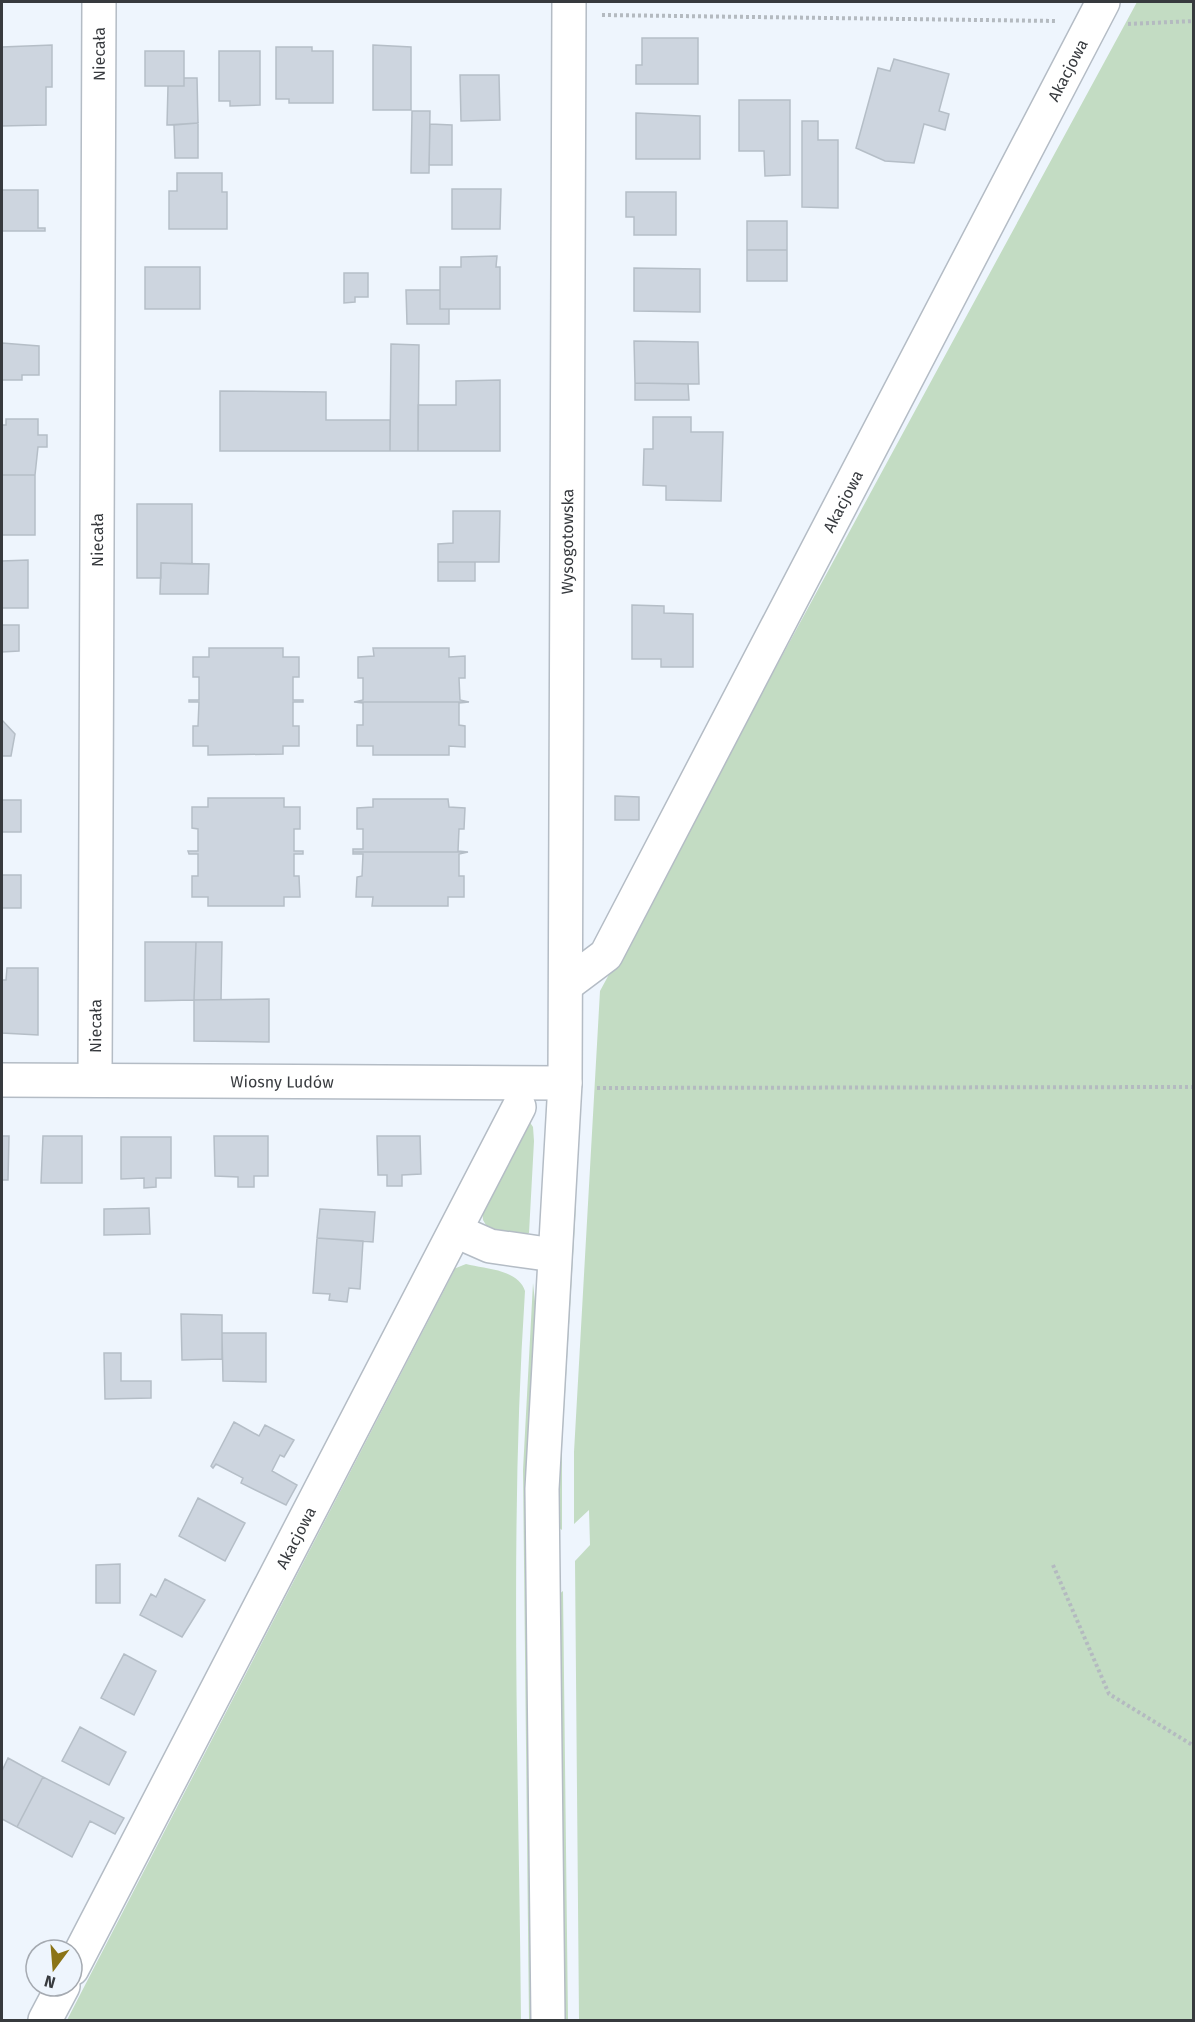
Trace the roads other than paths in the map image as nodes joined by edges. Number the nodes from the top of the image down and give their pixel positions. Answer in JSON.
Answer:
{"nodes":[{"id":1,"x":99,"y":2,"type":"edge"},
{"id":2,"x":569,"y":2,"type":"edge"},
{"id":3,"x":1110,"y":13,"type":"edge"},
{"id":4,"x":566,"y":985,"type":"junction"},
{"id":5,"x":2,"y":1080,"type":"edge"},
{"id":6,"x":95,"y":1080,"type":"junction"},
{"id":7,"x":580,"y":1086,"type":"junction"},
{"id":8,"x":519,"y":1107,"type":"dead end"},
{"id":9,"x":456,"y":1231,"type":"junction"},
{"id":10,"x":554,"y":1255,"type":"junction"},
{"id":11,"x":84,"y":1946,"type":"edge"},
{"id":12,"x":57,"y":1998,"type":"edge"},
{"id":13,"x":45,"y":2020,"type":"edge"},
{"id":14,"x":548,"y":2020,"type":"edge"}],
"edges":[{"from":1,"to":6,"type":"street","name":"Niecała"},
{"from":2,"to":4,"type":"street","name":"Wysogotowska"},
{"from":3,"to":4,"type":"street","name":"Akacjowa"},
{"from":4,"to":7,"type":"street","name":"Wysogotowska"},
{"from":5,"to":6,"type":"street","name":"Wiosny Ludów"},
{"from":6,"to":7,"type":"street","name":"Wiosny Ludów"},
{"from":7,"to":10,"type":"street","name":"Wysogotowska"},
{"from":8,"to":9,"type":"street","name":"Akacjowa"},
{"from":9,"to":10,"type":"street"},
{"from":9,"to":11,"type":"street","name":"Akacjowa"},
{"from":10,"to":14,"type":"street","name":"Wysogotowska"},
{"from":12,"to":13,"type":"street"}]}
